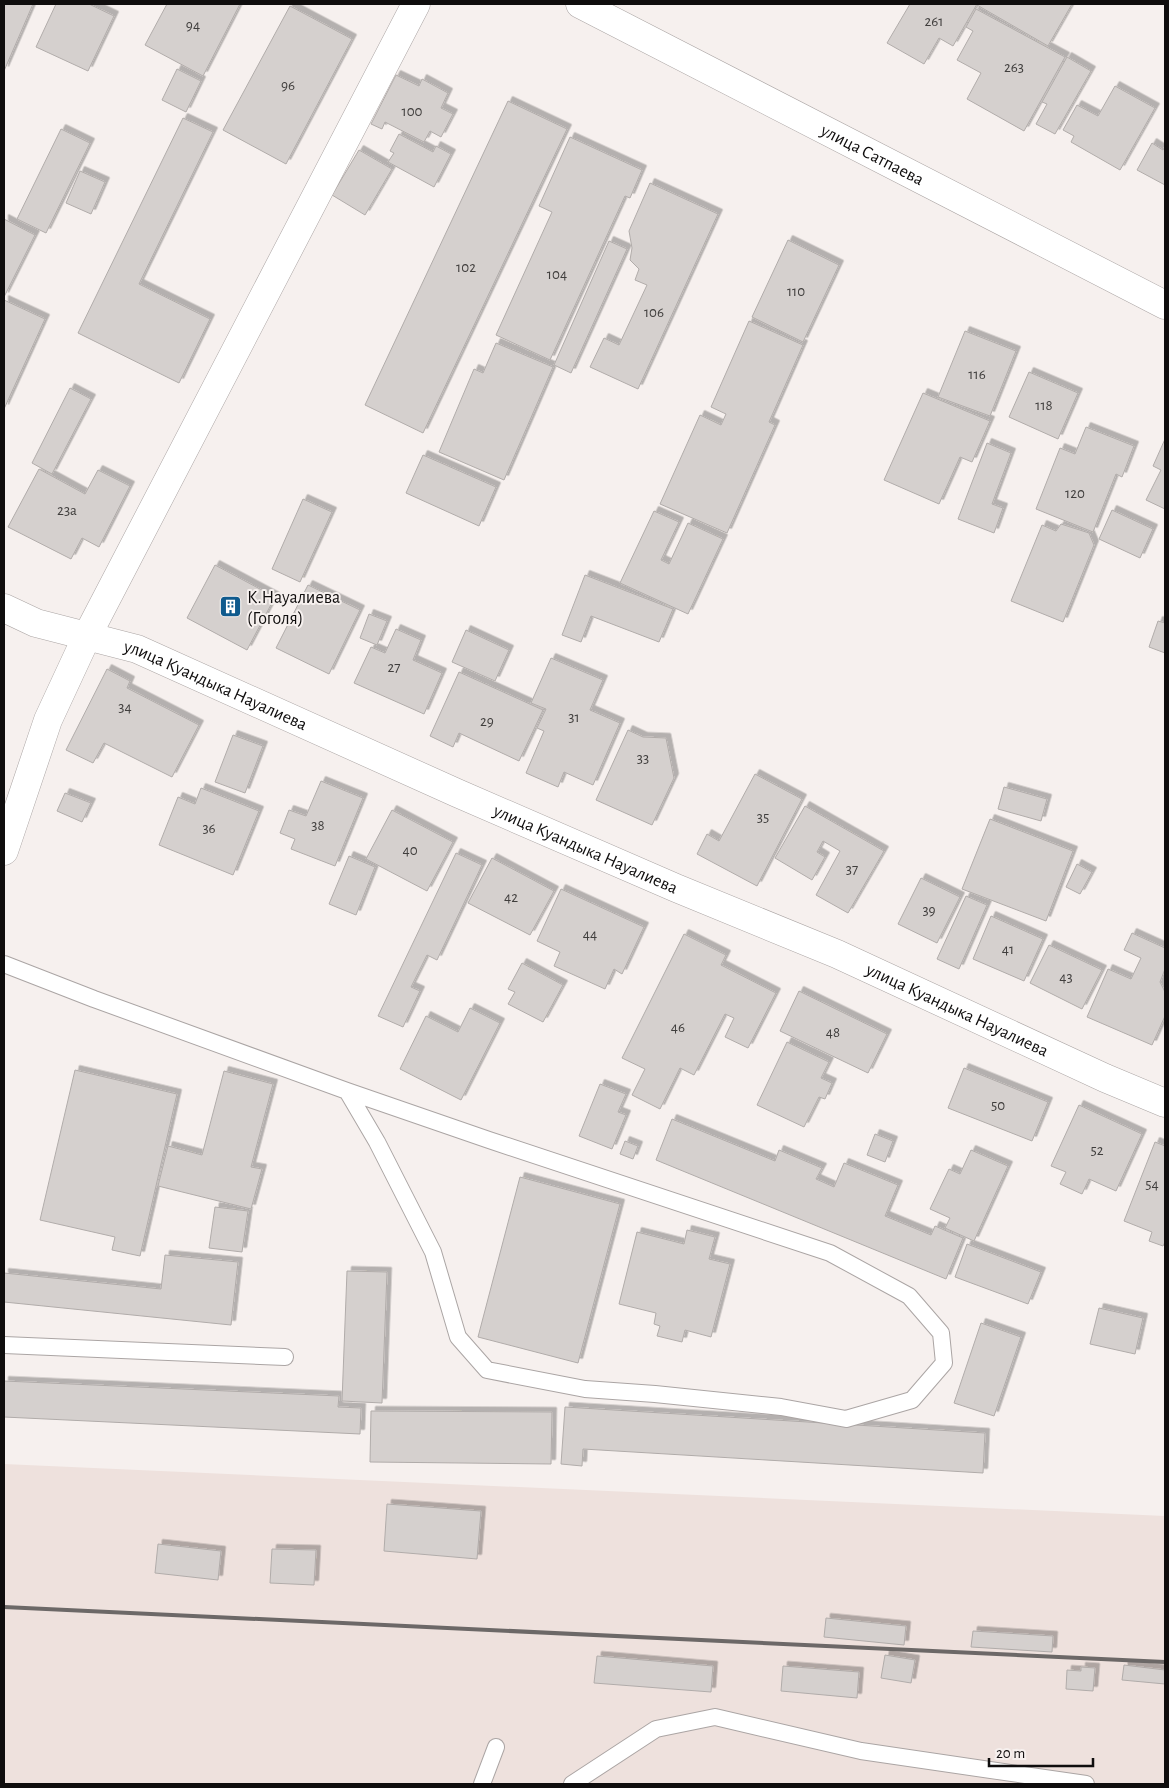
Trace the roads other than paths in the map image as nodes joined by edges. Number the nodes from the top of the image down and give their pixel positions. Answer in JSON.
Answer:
{"nodes":[{"id":1,"x":416,"y":4,"type":"edge"},
{"id":2,"x":580,"y":4,"type":"edge"},
{"id":3,"x":1165,"y":305,"type":"edge"},
{"id":4,"x":4,"y":608,"type":"edge"},
{"id":5,"x":87,"y":636,"type":"junction"},
{"id":6,"x":4,"y":851,"type":"edge"},
{"id":7,"x":4,"y":964,"type":"edge"},
{"id":8,"x":347,"y":1091,"type":"junction"},
{"id":9,"x":1165,"y":1103,"type":"edge"},
{"id":10,"x":4,"y":1345,"type":"edge"},
{"id":11,"x":285,"y":1357,"type":"dead end"},
{"id":12,"x":496,"y":1747,"type":"dead end"},
{"id":13,"x":482,"y":1784,"type":"edge"},
{"id":14,"x":572,"y":1784,"type":"edge"},
{"id":15,"x":1086,"y":1784,"type":"edge"}],
"edges":[{"from":1,"to":5,"type":"street"},
{"from":2,"to":3,"type":"street","name":"улица Сатпаева"},
{"from":4,"to":5,"type":"street","name":"улица Куандыка Науалиева"},
{"from":5,"to":6,"type":"street"},
{"from":5,"to":9,"type":"street","name":"улица Куандыка Науалиева"},
{"from":7,"to":8,"type":"lane"},
{"from":8,"to":8,"type":"lane"},
{"from":10,"to":11,"type":"lane"},
{"from":12,"to":13,"type":"lane"},
{"from":14,"to":15,"type":"lane"}]}
